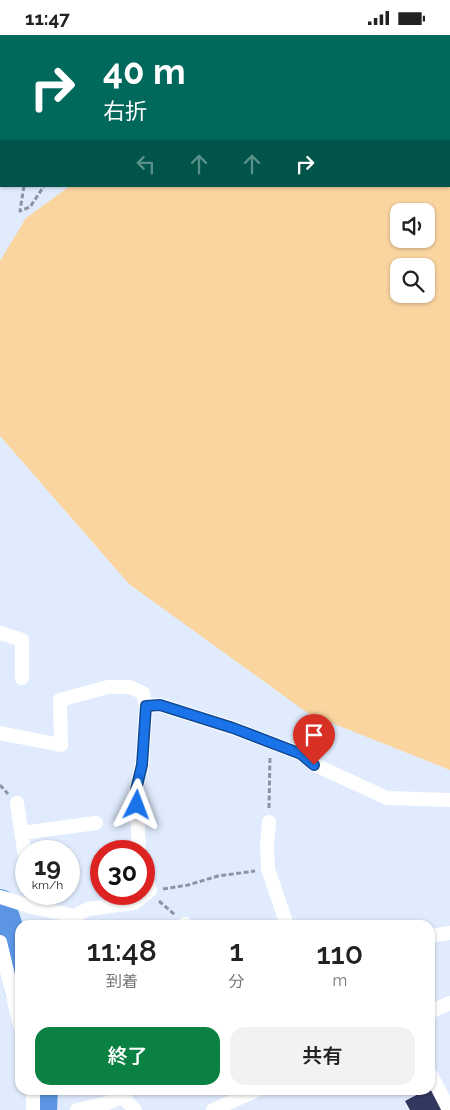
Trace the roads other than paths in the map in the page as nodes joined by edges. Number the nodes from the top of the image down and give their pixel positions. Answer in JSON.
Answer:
{"nodes":[{"id":1,"x":0,"y":633,"type":"edge"},
{"id":2,"x":22,"y":677,"type":"dead end"},
{"id":3,"x":146,"y":706,"type":"junction"},
{"id":4,"x":0,"y":733,"type":"edge"},
{"id":5,"x":450,"y":800,"type":"edge"},
{"id":6,"x":17,"y":803,"type":"dead end"},
{"id":7,"x":269,"y":822,"type":"road end"},
{"id":8,"x":96,"y":823,"type":"dead end"},
{"id":9,"x":22,"y":833,"type":"junction"},
{"id":10,"x":23,"y":840,"type":"edge"},
{"id":11,"x":138,"y":840,"type":"edge"},
{"id":12,"x":2,"y":898,"type":"edge"},
{"id":13,"x":15,"y":899,"type":"edge"},
{"id":14,"x":43,"y":905,"type":"edge"},
{"id":15,"x":119,"y":905,"type":"edge"},
{"id":16,"x":78,"y":920,"type":"edge"},
{"id":17,"x":285,"y":920,"type":"edge"},
{"id":18,"x":450,"y":933,"type":"edge"},
{"id":19,"x":435,"y":935,"type":"edge"},
{"id":20,"x":0,"y":941,"type":"edge"},
{"id":21,"x":450,"y":1003,"type":"edge"},
{"id":22,"x":15,"y":1004,"type":"edge"},
{"id":23,"x":435,"y":1010,"type":"edge"},
{"id":24,"x":435,"y":1083,"type":"edge"},
{"id":25,"x":33,"y":1095,"type":"edge"},
{"id":26,"x":118,"y":1095,"type":"edge"},
{"id":27,"x":123,"y":1095,"type":"edge"},
{"id":28,"x":247,"y":1095,"type":"edge"},
{"id":29,"x":33,"y":1110,"type":"edge"},
{"id":30,"x":77,"y":1110,"type":"edge"},
{"id":31,"x":135,"y":1110,"type":"edge"},
{"id":32,"x":213,"y":1110,"type":"edge"},
{"id":33,"x":449,"y":1110,"type":"edge"}],
"edges":[{"from":1,"to":2,"type":"street"},
{"from":3,"to":4,"type":"street"},
{"from":3,"to":5,"type":"street"},
{"from":3,"to":11,"type":"street"},
{"from":6,"to":9,"type":"street"},
{"from":7,"to":17,"type":"street"},
{"from":8,"to":9,"type":"street"},
{"from":9,"to":10,"type":"street"},
{"from":12,"to":13,"type":"street"},
{"from":14,"to":16,"type":"street"},
{"from":15,"to":16,"type":"street"},
{"from":18,"to":19,"type":"street"},
{"from":20,"to":22,"type":"street"},
{"from":21,"to":23,"type":"street"},
{"from":24,"to":33,"type":"street"},
{"from":25,"to":29,"type":"street"},
{"from":26,"to":30,"type":"street"},
{"from":27,"to":31,"type":"street"},
{"from":28,"to":32,"type":"street"}]}
